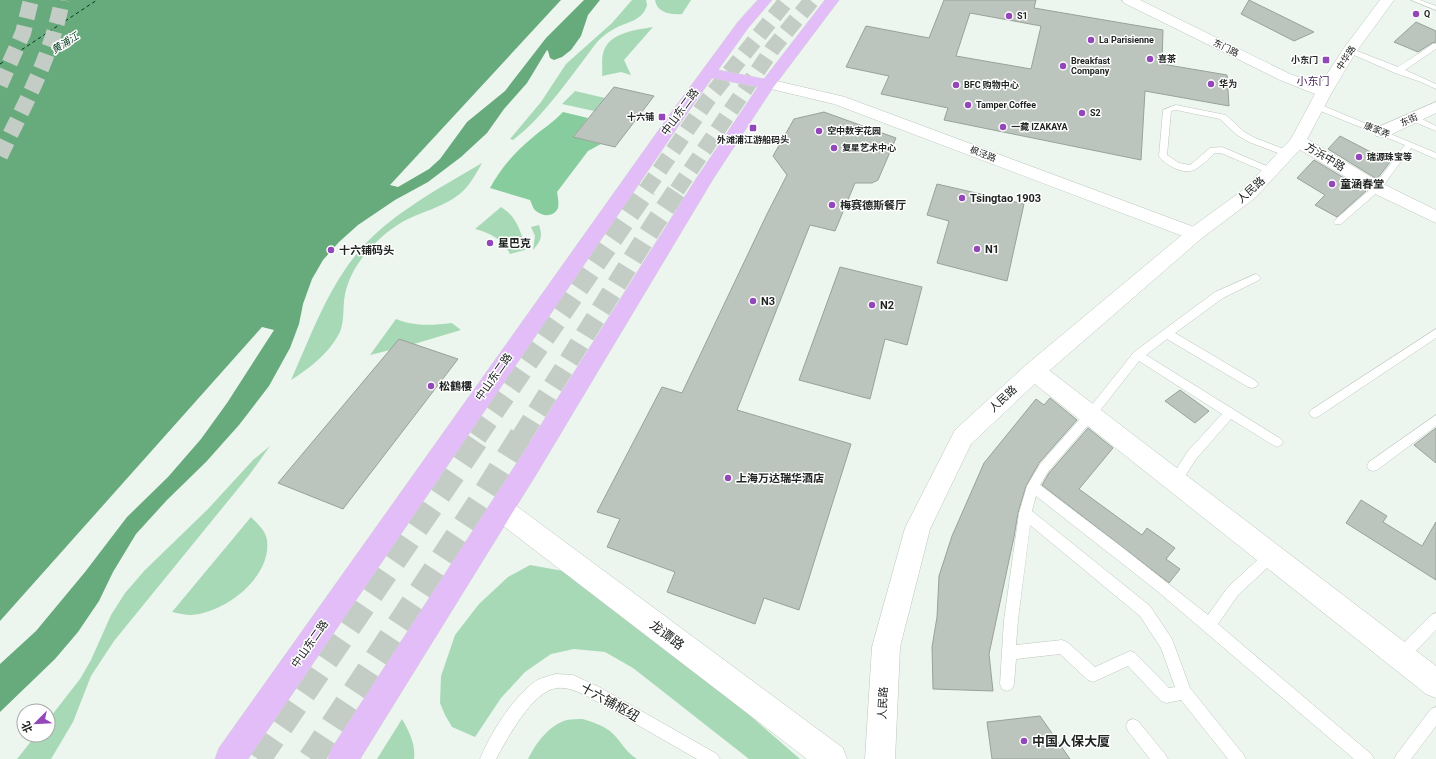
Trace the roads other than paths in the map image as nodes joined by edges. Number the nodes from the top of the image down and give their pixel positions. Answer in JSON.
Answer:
{"nodes":[{"id":1,"x":765,"y":0,"type":"edge"},
{"id":2,"x":832,"y":0,"type":"edge"},
{"id":3,"x":1129,"y":0,"type":"edge"},
{"id":4,"x":1387,"y":0,"type":"edge"},
{"id":5,"x":1414,"y":0,"type":"edge"},
{"id":6,"x":1436,"y":8,"type":"edge"},
{"id":7,"x":1436,"y":46,"type":"edge"},
{"id":8,"x":1349,"y":51,"type":"junction"},
{"id":9,"x":1427,"y":52,"type":"junction"},
{"id":10,"x":1436,"y":56,"type":"edge"},
{"id":11,"x":1398,"y":71,"type":"junction"},
{"id":12,"x":709,"y":73,"type":"junction"},
{"id":13,"x":768,"y":84,"type":"junction"},
{"id":14,"x":1436,"y":87,"type":"edge"},
{"id":15,"x":1324,"y":92,"type":"junction"},
{"id":16,"x":1316,"y":106,"type":"junction"},
{"id":17,"x":1436,"y":107,"type":"edge"},
{"id":18,"x":1413,"y":118,"type":"junction"},
{"id":19,"x":1436,"y":128,"type":"edge"},
{"id":20,"x":1382,"y":132,"type":"junction"},
{"id":21,"x":1410,"y":144,"type":"junction"},
{"id":22,"x":1292,"y":147,"type":"junction"},
{"id":23,"x":1436,"y":156,"type":"edge"},
{"id":24,"x":1271,"y":171,"type":"junction"},
{"id":25,"x":1377,"y":188,"type":"junction"},
{"id":26,"x":1436,"y":217,"type":"edge"},
{"id":27,"x":1338,"y":222,"type":"dead end"},
{"id":28,"x":1195,"y":234,"type":"junction"},
{"id":29,"x":1256,"y":278,"type":"dead end"},
{"id":30,"x":1436,"y":333,"type":"edge"},
{"id":31,"x":1167,"y":334,"type":"junction"},
{"id":32,"x":1138,"y":355,"type":"junction"},
{"id":33,"x":1034,"y":371,"type":"junction"},
{"id":34,"x":1252,"y":384,"type":"dead end"},
{"id":35,"x":1230,"y":413,"type":"junction"},
{"id":36,"x":1315,"y":413,"type":"dead end"},
{"id":37,"x":1091,"y":414,"type":"junction"},
{"id":38,"x":1436,"y":420,"type":"edge"},
{"id":39,"x":1277,"y":442,"type":"dead end"},
{"id":40,"x":1373,"y":466,"type":"dead end"},
{"id":41,"x":1176,"y":480,"type":"junction"},
{"id":42,"x":1033,"y":486,"type":"junction"},
{"id":43,"x":502,"y":510,"type":"junction"},
{"id":44,"x":1025,"y":513,"type":"junction"},
{"id":45,"x":1272,"y":555,"type":"junction"},
{"id":46,"x":1436,"y":620,"type":"edge"},
{"id":47,"x":1209,"y":625,"type":"junction"},
{"id":48,"x":1009,"y":653,"type":"junction"},
{"id":49,"x":1401,"y":656,"type":"junction"},
{"id":50,"x":1007,"y":684,"type":"dead end"},
{"id":51,"x":1436,"y":684,"type":"edge"},
{"id":52,"x":1184,"y":692,"type":"junction"},
{"id":53,"x":1436,"y":714,"type":"edge"},
{"id":54,"x":1133,"y":726,"type":"dead end"},
{"id":55,"x":230,"y":759,"type":"edge"},
{"id":56,"x":343,"y":759,"type":"edge"},
{"id":57,"x":488,"y":759,"type":"edge"},
{"id":58,"x":712,"y":759,"type":"edge"},
{"id":59,"x":832,"y":759,"type":"edge"},
{"id":60,"x":880,"y":759,"type":"edge"},
{"id":61,"x":1160,"y":759,"type":"edge"},
{"id":62,"x":1238,"y":759,"type":"edge"},
{"id":63,"x":1366,"y":759,"type":"edge"},
{"id":64,"x":1402,"y":759,"type":"edge"}],
"edges":[{"from":1,"to":12,"type":"main road","name":"中山东二路"},
{"from":2,"to":13,"type":"main road"},
{"from":3,"to":15,"type":"street","name":"东门路"},
{"from":4,"to":8,"type":"street","name":"中华路"},
{"from":5,"to":6,"type":"lane"},
{"from":7,"to":9,"type":"lane"},
{"from":8,"to":11,"type":"lane"},
{"from":8,"to":15,"type":"street","name":"中华路"},
{"from":9,"to":10,"type":"lane"},
{"from":9,"to":11,"type":"lane"},
{"from":11,"to":14,"type":"lane"},
{"from":12,"to":13,"type":"main road"},
{"from":12,"to":55,"type":"main road","name":"中山东二路"},
{"from":13,"to":28,"type":"street","name":"枫泾路"},
{"from":13,"to":43,"type":"main road"},
{"from":15,"to":16,"type":"street","name":"中华路"},
{"from":16,"to":20,"type":"lane","name":"康家弄"},
{"from":16,"to":22,"type":"street","name":"中华路"},
{"from":17,"to":18,"type":"street","name":"东街"},
{"from":18,"to":19,"type":"lane"},
{"from":18,"to":20,"type":"street","name":"东街"},
{"from":20,"to":21,"type":"lane","name":"康家弄"},
{"from":21,"to":23,"type":"lane","name":"康家弄"},
{"from":21,"to":25,"type":"lane"},
{"from":22,"to":24,"type":"street","name":"人民路"},
{"from":22,"to":24,"type":"lane"},
{"from":22,"to":25,"type":"street","name":"方浜中路"},
{"from":24,"to":28,"type":"street","name":"人民路"},
{"from":25,"to":26,"type":"street","name":"方浜中路"},
{"from":25,"to":27,"type":"lane"},
{"from":28,"to":33,"type":"street","name":"人民路"},
{"from":29,"to":31,"type":"lane"},
{"from":30,"to":36,"type":"lane"},
{"from":31,"to":32,"type":"lane"},
{"from":31,"to":34,"type":"lane"},
{"from":32,"to":35,"type":"lane"},
{"from":32,"to":37,"type":"lane"},
{"from":33,"to":37,"type":"street"},
{"from":33,"to":60,"type":"street","name":"人民路"},
{"from":35,"to":39,"type":"lane"},
{"from":35,"to":41,"type":"lane"},
{"from":37,"to":41,"type":"street"},
{"from":37,"to":42,"type":"lane"},
{"from":38,"to":40,"type":"lane"},
{"from":41,"to":45,"type":"street"},
{"from":42,"to":44,"type":"lane"},
{"from":42,"to":47,"type":"lane"},
{"from":43,"to":56,"type":"main road"},
{"from":43,"to":59,"type":"street","name":"龙谭路"},
{"from":44,"to":48,"type":"lane"},
{"from":44,"to":52,"type":"lane"},
{"from":45,"to":47,"type":"lane"},
{"from":45,"to":49,"type":"street"},
{"from":46,"to":49,"type":"lane"},
{"from":47,"to":63,"type":"lane"},
{"from":48,"to":50,"type":"lane"},
{"from":48,"to":52,"type":"lane"},
{"from":49,"to":51,"type":"street"},
{"from":52,"to":62,"type":"lane"},
{"from":53,"to":64,"type":"lane"},
{"from":54,"to":61,"type":"lane"},
{"from":57,"to":58,"type":"lane","name":"十六铺枢纽"}]}
